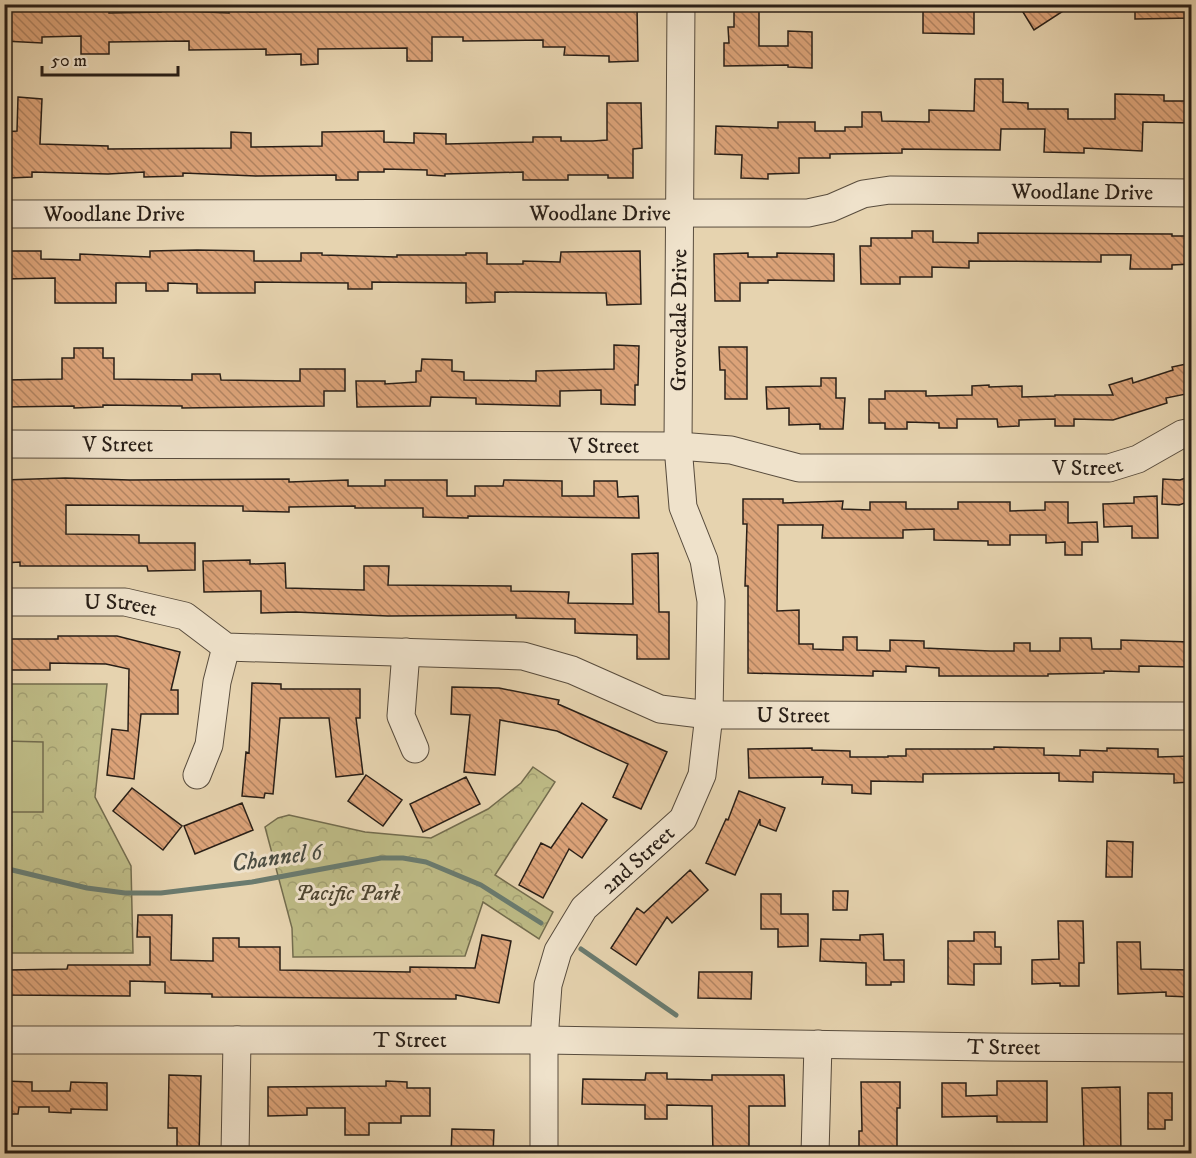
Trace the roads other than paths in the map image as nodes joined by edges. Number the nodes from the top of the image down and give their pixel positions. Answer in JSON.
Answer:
{"nodes":[{"id":1,"x":681,"y":4,"type":"edge"},
{"id":2,"x":1191,"y":193,"type":"edge"},
{"id":3,"x":680,"y":213,"type":"junction"},
{"id":4,"x":4,"y":214,"type":"edge"},
{"id":5,"x":1191,"y":432,"type":"edge"},
{"id":6,"x":4,"y":444,"type":"edge"},
{"id":7,"x":678,"y":446,"type":"junction"},
{"id":8,"x":704,"y":560,"type":"joint"},
{"id":9,"x":4,"y":602,"type":"edge"},
{"id":10,"x":226,"y":647,"type":"junction"},
{"id":11,"x":405,"y":652,"type":"junction"},
{"id":12,"x":709,"y":715,"type":"junction"},
{"id":13,"x":1191,"y":716,"type":"edge"},
{"id":14,"x":415,"y":749,"type":"dead end"},
{"id":15,"x":197,"y":775,"type":"dead end"},
{"id":16,"x":4,"y":1040,"type":"edge"},
{"id":17,"x":237,"y":1040,"type":"junction"},
{"id":18,"x":544,"y":1040,"type":"junction"},
{"id":19,"x":818,"y":1044,"type":"junction"},
{"id":20,"x":1191,"y":1048,"type":"edge"},
{"id":21,"x":235,"y":1154,"type":"edge"},
{"id":22,"x":544,"y":1154,"type":"edge"},
{"id":23,"x":815,"y":1154,"type":"edge"}],
"edges":[{"from":1,"to":3,"type":"street","name":"Grovedale Drive"},
{"from":2,"to":3,"type":"street","name":"Woodlane Drive"},
{"from":3,"to":4,"type":"street","name":"Woodlane Drive"},
{"from":3,"to":7,"type":"street","name":"Grovedale Drive"},
{"from":5,"to":7,"type":"street","name":"V Street"},
{"from":6,"to":7,"type":"street","name":"V Street"},
{"from":7,"to":8,"type":"street","name":"Grovedale Drive"},
{"from":8,"to":12,"type":"street","name":"2nd Street"},
{"from":9,"to":10,"type":"street","name":"U Street"},
{"from":10,"to":11,"type":"street","name":"U Street"},
{"from":10,"to":15,"type":"street"},
{"from":11,"to":12,"type":"street","name":"U Street"},
{"from":11,"to":14,"type":"street"},
{"from":12,"to":13,"type":"street","name":"U Street"},
{"from":12,"to":18,"type":"street","name":"2nd Street"},
{"from":16,"to":17,"type":"street","name":"T Street"},
{"from":17,"to":18,"type":"street","name":"T Street"},
{"from":17,"to":21,"type":"street"},
{"from":18,"to":19,"type":"street","name":"T Street"},
{"from":18,"to":22,"type":"street","name":"2nd Street"},
{"from":19,"to":20,"type":"street","name":"T Street"},
{"from":19,"to":23,"type":"street"}]}
